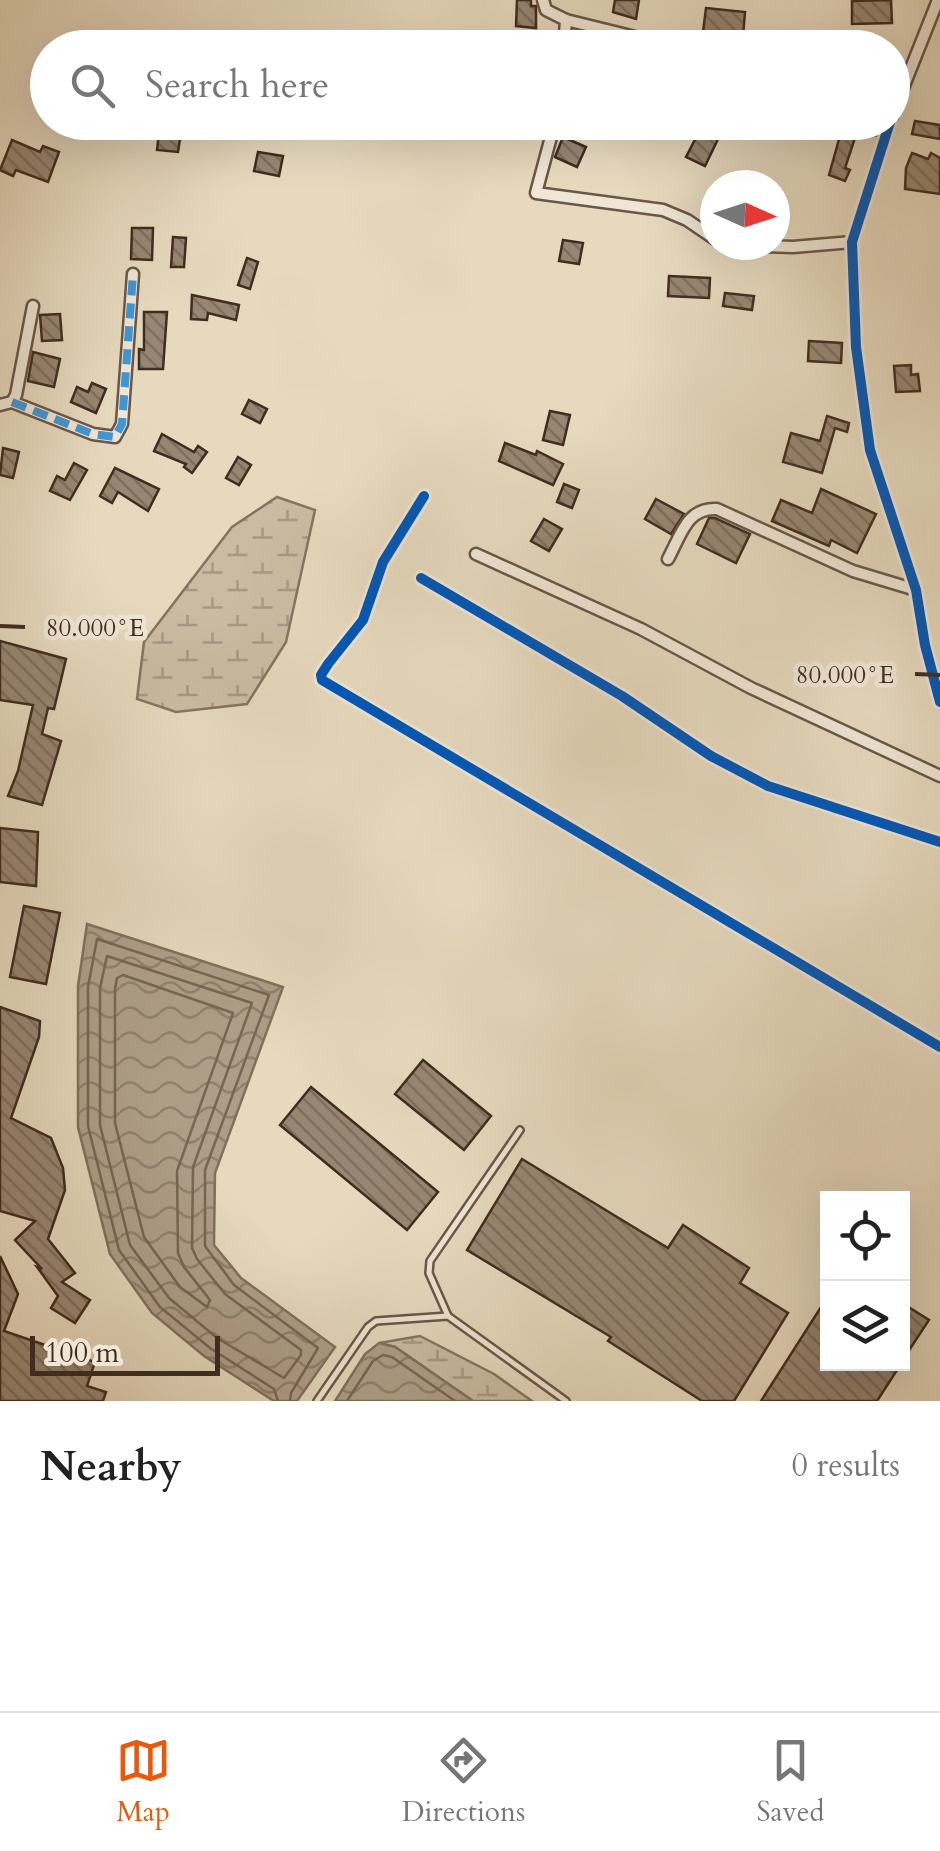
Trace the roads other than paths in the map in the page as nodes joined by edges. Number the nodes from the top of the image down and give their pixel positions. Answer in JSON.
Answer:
{"nodes":[{"id":1,"x":543,"y":0,"type":"edge"},
{"id":2,"x":938,"y":0,"type":"edge"},
{"id":3,"x":566,"y":20,"type":"junction"},
{"id":4,"x":565,"y":30,"type":"edge"},
{"id":5,"x":607,"y":30,"type":"edge"},
{"id":6,"x":910,"y":70,"type":"edge"},
{"id":7,"x":550,"y":140,"type":"edge"},
{"id":8,"x":884,"y":140,"type":"edge"},
{"id":9,"x":700,"y":229,"type":"edge"},
{"id":10,"x":852,"y":242,"type":"junction"},
{"id":11,"x":790,"y":247,"type":"edge"},
{"id":12,"x":133,"y":274,"type":"dead end"},
{"id":13,"x":33,"y":306,"type":"dead end"},
{"id":14,"x":6,"y":403,"type":"edge"},
{"id":15,"x":424,"y":496,"type":"dead end"},
{"id":16,"x":476,"y":554,"type":"dead end"},
{"id":17,"x":668,"y":559,"type":"dead end"},
{"id":18,"x":421,"y":578,"type":"dead end"},
{"id":19,"x":916,"y":590,"type":"junction"},
{"id":20,"x":940,"y":702,"type":"edge"},
{"id":21,"x":940,"y":776,"type":"edge"},
{"id":22,"x":940,"y":842,"type":"edge"},
{"id":23,"x":940,"y":1046,"type":"edge"},
{"id":24,"x":520,"y":1130,"type":"dead end"},
{"id":25,"x":448,"y":1316,"type":"junction"},
{"id":26,"x":317,"y":1401,"type":"edge"},
{"id":27,"x":566,"y":1401,"type":"edge"}],
"edges":[{"from":1,"to":3,"type":"street"},
{"from":2,"to":6,"type":"street"},
{"from":3,"to":4,"type":"street"},
{"from":3,"to":5,"type":"street"},
{"from":7,"to":9,"type":"street"},
{"from":8,"to":10,"type":"street"},
{"from":10,"to":11,"type":"street"},
{"from":10,"to":19,"type":"street"},
{"from":12,"to":14,"type":"street"},
{"from":13,"to":14,"type":"street"},
{"from":15,"to":23,"type":"street"},
{"from":16,"to":21,"type":"street"},
{"from":17,"to":19,"type":"street"},
{"from":18,"to":22,"type":"street"},
{"from":19,"to":20,"type":"street"},
{"from":24,"to":25,"type":"lane"},
{"from":25,"to":26,"type":"lane"},
{"from":25,"to":27,"type":"lane"}]}
